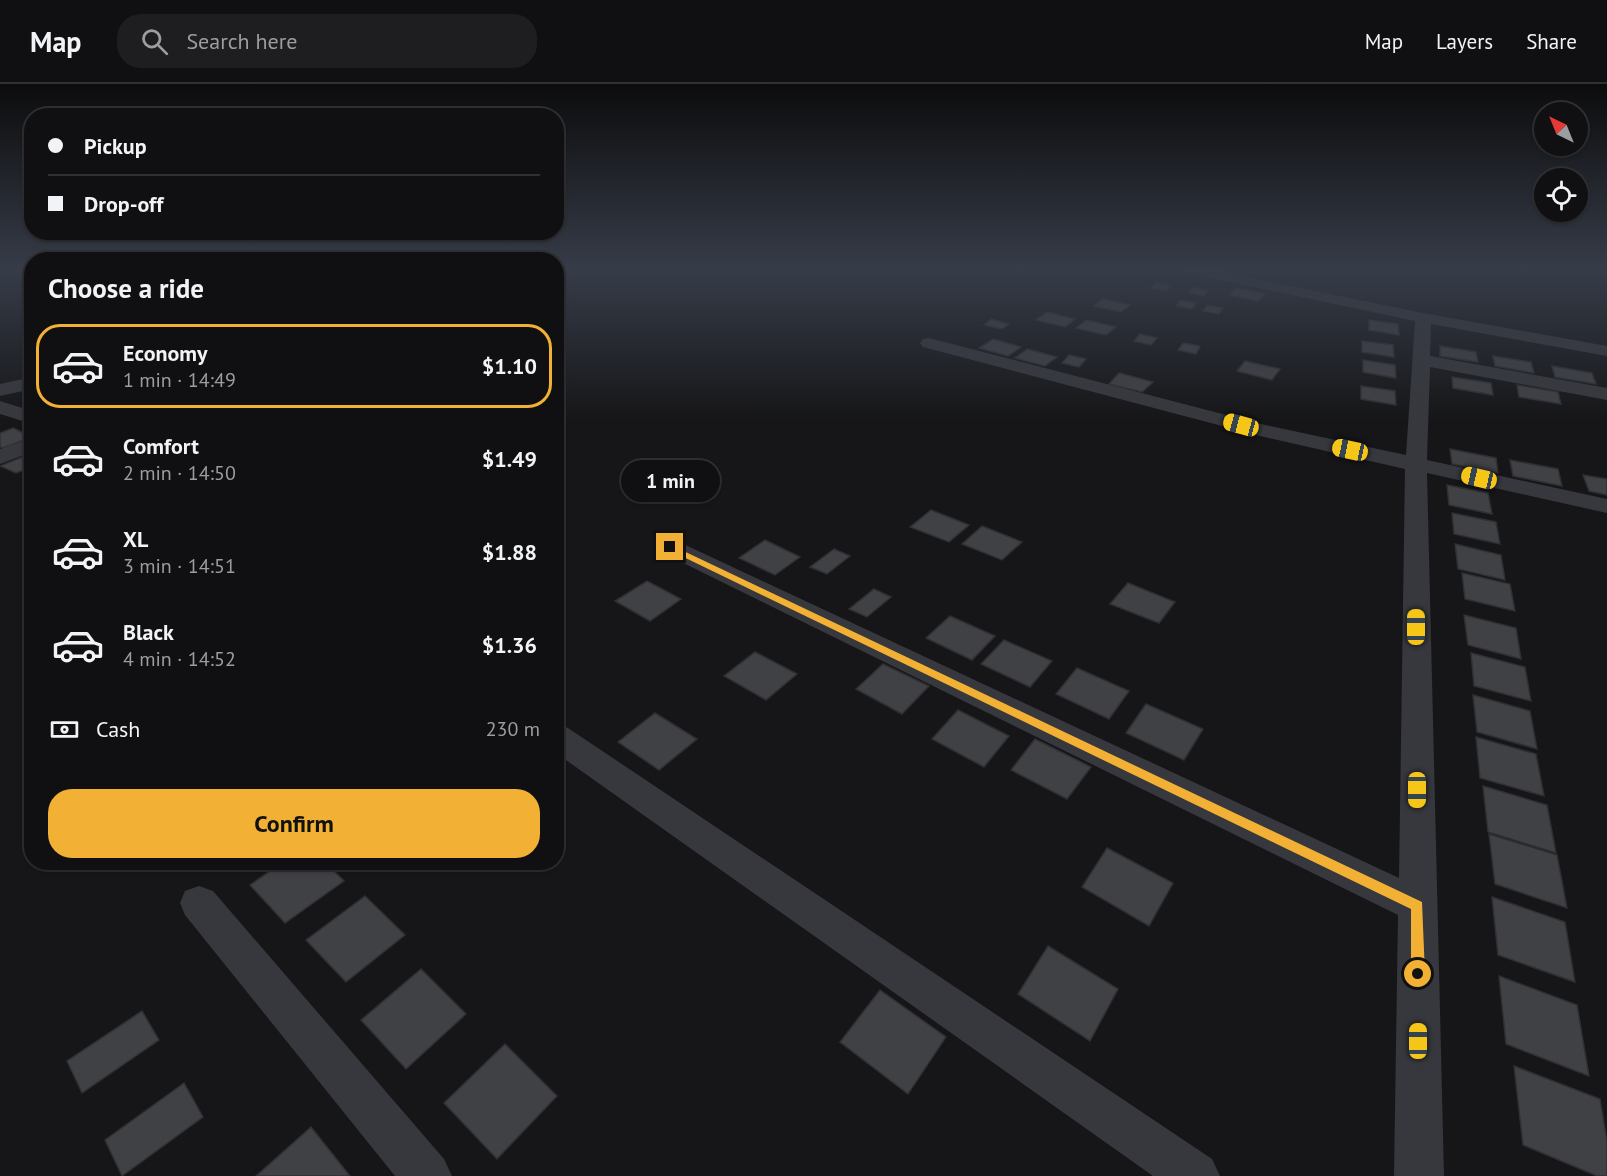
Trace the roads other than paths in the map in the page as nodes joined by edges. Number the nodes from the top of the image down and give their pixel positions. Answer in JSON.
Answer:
{"nodes":[{"id":1,"x":1423,"y":320,"type":"edge"},
{"id":2,"x":1434,"y":320,"type":"edge"},
{"id":3,"x":929,"y":344,"type":"dead end"},
{"id":4,"x":1607,"y":351,"type":"edge"},
{"id":5,"x":1421,"y":360,"type":"junction"},
{"id":6,"x":24,"y":385,"type":"edge"},
{"id":7,"x":0,"y":390,"type":"edge"},
{"id":8,"x":1607,"y":394,"type":"edge"},
{"id":9,"x":0,"y":407,"type":"edge"},
{"id":10,"x":24,"y":415,"type":"edge"},
{"id":11,"x":24,"y":447,"type":"edge"},
{"id":12,"x":0,"y":457,"type":"edge"},
{"id":13,"x":1416,"y":464,"type":"junction"},
{"id":14,"x":1607,"y":506,"type":"edge"},
{"id":15,"x":670,"y":547,"type":"dead end"},
{"id":16,"x":564,"y":742,"type":"edge"},
{"id":17,"x":199,"y":903,"type":"dead end"},
{"id":18,"x":1418,"y":906,"type":"junction"},
{"id":19,"x":427,"y":1176,"type":"edge"},
{"id":20,"x":1195,"y":1176,"type":"edge"},
{"id":21,"x":1419,"y":1176,"type":"edge"}],
"edges":[{"from":1,"to":5,"type":"street"},
{"from":2,"to":4,"type":"street"},
{"from":3,"to":13,"type":"street"},
{"from":5,"to":8,"type":"street"},
{"from":5,"to":13,"type":"street"},
{"from":6,"to":7,"type":"street"},
{"from":9,"to":10,"type":"street"},
{"from":11,"to":12,"type":"street"},
{"from":13,"to":14,"type":"street"},
{"from":13,"to":18,"type":"street"},
{"from":15,"to":18,"type":"street"},
{"from":16,"to":20,"type":"street"},
{"from":17,"to":19,"type":"street"},
{"from":18,"to":21,"type":"street"}]}
